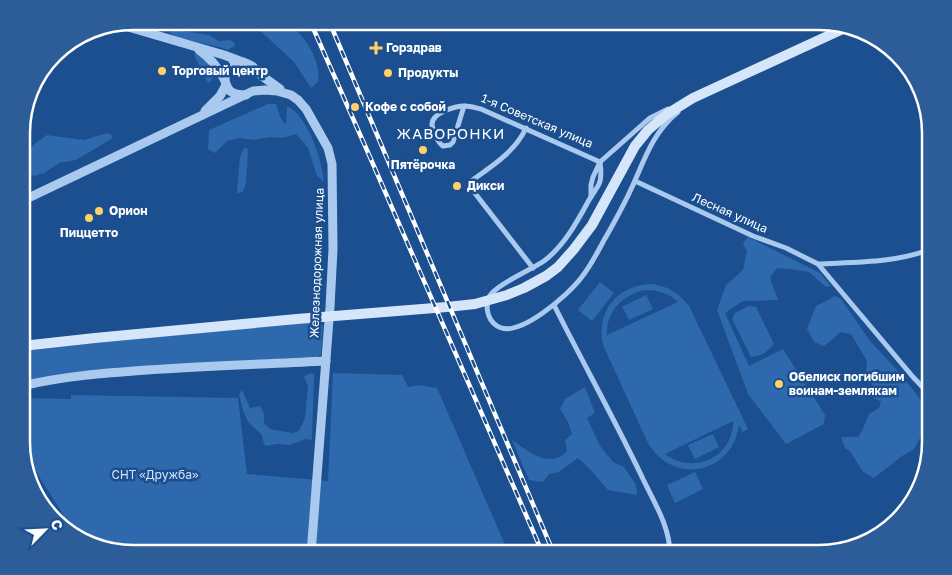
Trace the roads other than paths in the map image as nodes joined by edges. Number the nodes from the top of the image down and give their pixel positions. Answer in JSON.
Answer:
{"nodes":[{"id":1,"x":138,"y":30,"type":"edge"},
{"id":2,"x":836,"y":32,"type":"edge"},
{"id":3,"x":196,"y":48,"type":"junction"},
{"id":4,"x":243,"y":62,"type":"junction"},
{"id":5,"x":256,"y":71,"type":"junction"},
{"id":6,"x":226,"y":82,"type":"junction"},
{"id":7,"x":250,"y":93,"type":"junction"},
{"id":8,"x":285,"y":93,"type":"junction"},
{"id":9,"x":694,"y":98,"type":"junction"},
{"id":10,"x":464,"y":106,"type":"junction"},
{"id":11,"x":194,"y":120,"type":"junction"},
{"id":12,"x":526,"y":128,"type":"junction"},
{"id":13,"x":600,"y":162,"type":"junction"},
{"id":14,"x":635,"y":180,"type":"junction"},
{"id":15,"x":30,"y":197,"type":"edge"},
{"id":16,"x":922,"y":251,"type":"edge"},
{"id":17,"x":818,"y":264,"type":"junction"},
{"id":18,"x":533,"y":268,"type":"junction"},
{"id":19,"x":554,"y":305,"type":"junction"},
{"id":20,"x":30,"y":345,"type":"edge"},
{"id":21,"x":326,"y":361,"type":"junction"},
{"id":22,"x":30,"y":384,"type":"edge"},
{"id":23,"x":922,"y":387,"type":"edge"},
{"id":24,"x":313,"y":545,"type":"edge"},
{"id":25,"x":669,"y":545,"type":"edge"}],
"edges":[{"from":1,"to":3,"type":"street"},
{"from":2,"to":9,"type":"main road"},
{"from":3,"to":4,"type":"street"},
{"from":3,"to":6,"type":"street"},
{"from":4,"to":5,"type":"street"},
{"from":4,"to":6,"type":"street"},
{"from":5,"to":7,"type":"street"},
{"from":5,"to":8,"type":"street","name":"Железнодорожная улица"},
{"from":6,"to":7,"type":"street"},
{"from":6,"to":11,"type":"street"},
{"from":7,"to":8,"type":"street"},
{"from":7,"to":11,"type":"street"},
{"from":8,"to":21,"type":"street","name":"Железнодорожная улица"},
{"from":9,"to":13,"type":"street"},
{"from":9,"to":14,"type":"street"},
{"from":9,"to":20,"type":"main road"},
{"from":10,"to":10,"type":"street"},
{"from":10,"to":12,"type":"street","name":"1-я Советская улица"},
{"from":11,"to":15,"type":"street"},
{"from":12,"to":13,"type":"street","name":"1-я Советская улица"},
{"from":12,"to":18,"type":"street"},
{"from":13,"to":18,"type":"street"},
{"from":14,"to":17,"type":"street","name":"Лесная улица"},
{"from":14,"to":19,"type":"street"},
{"from":16,"to":17,"type":"street","name":"Лесная улица"},
{"from":17,"to":23,"type":"street","name":"Лесная улица"},
{"from":18,"to":19,"type":"street"},
{"from":19,"to":25,"type":"street"},
{"from":21,"to":22,"type":"street"},
{"from":21,"to":24,"type":"street","name":"Железнодорожная улица"}]}
